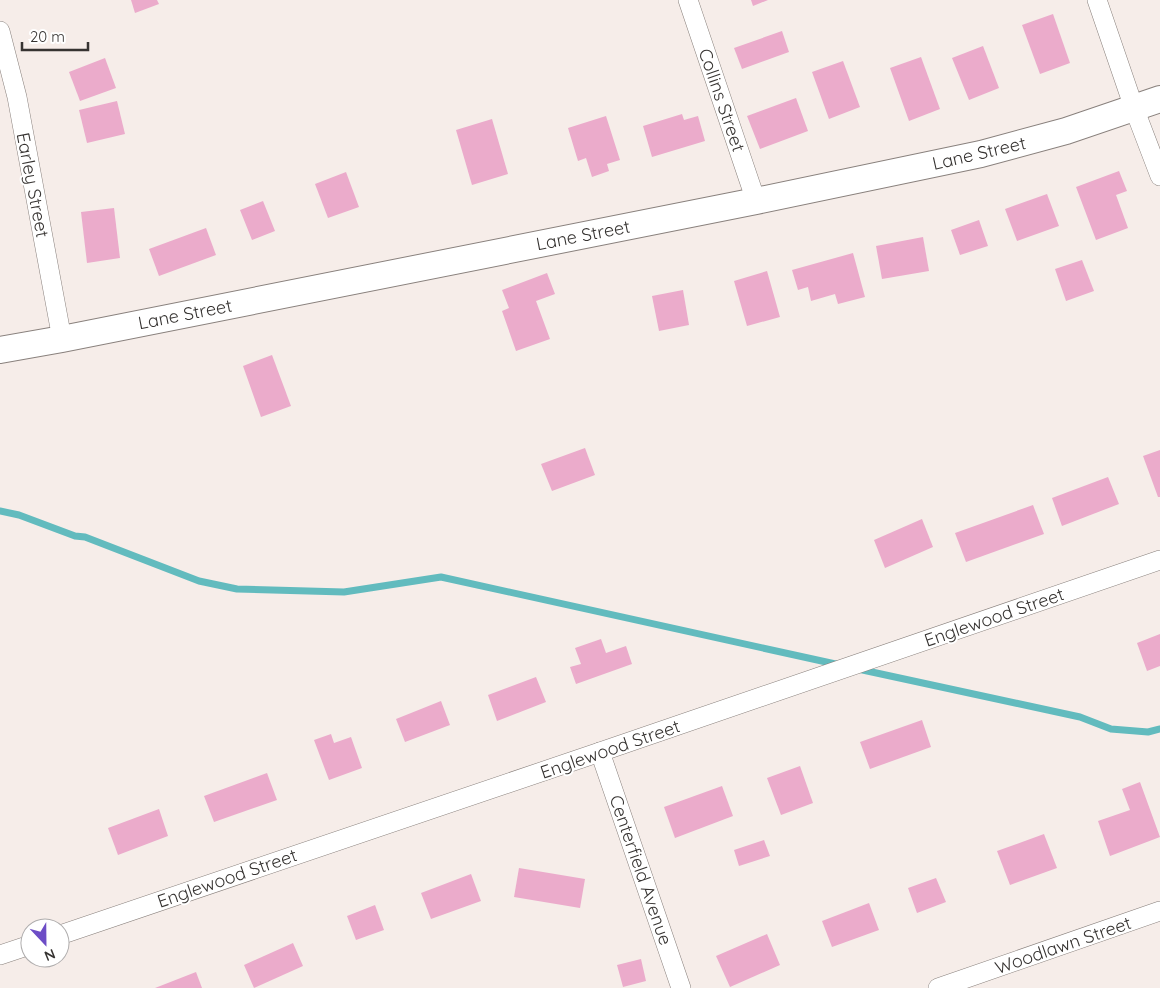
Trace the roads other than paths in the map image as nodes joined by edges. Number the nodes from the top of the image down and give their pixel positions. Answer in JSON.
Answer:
{"nodes":[{"id":1,"x":688,"y":0,"type":"edge"},
{"id":2,"x":1097,"y":0,"type":"edge"},
{"id":3,"x":0,"y":31,"type":"edge"},
{"id":4,"x":1160,"y":99,"type":"edge"},
{"id":5,"x":1134,"y":108,"type":"junction"},
{"id":6,"x":1160,"y":176,"type":"edge"},
{"id":7,"x":756,"y":201,"type":"junction"},
{"id":8,"x":62,"y":339,"type":"junction"},
{"id":9,"x":0,"y":350,"type":"edge"},
{"id":10,"x":1160,"y":560,"type":"edge"},
{"id":11,"x":600,"y":752,"type":"junction"},
{"id":12,"x":1160,"y":911,"type":"edge"},
{"id":13,"x":70,"y":932,"type":"edge"},
{"id":14,"x":20,"y":948,"type":"edge"},
{"id":15,"x":0,"y":955,"type":"edge"},
{"id":16,"x":681,"y":988,"type":"edge"},
{"id":17,"x":938,"y":988,"type":"edge"}],
"edges":[{"from":1,"to":7,"type":"street","name":"Collins Street"},
{"from":2,"to":5,"type":"street"},
{"from":3,"to":8,"type":"street","name":"Earley Street"},
{"from":4,"to":5,"type":"main road","name":"Lane Street"},
{"from":5,"to":6,"type":"street"},
{"from":5,"to":7,"type":"main road","name":"Lane Street"},
{"from":7,"to":8,"type":"main road","name":"Lane Street"},
{"from":8,"to":9,"type":"main road","name":"Lane Street"},
{"from":10,"to":11,"type":"street","name":"Englewood Street"},
{"from":11,"to":13,"type":"street","name":"Englewood Street"},
{"from":11,"to":16,"type":"street","name":"Centerfield Avenue"},
{"from":12,"to":17,"type":"street","name":"Woodlawn Street"},
{"from":14,"to":15,"type":"street"}]}
